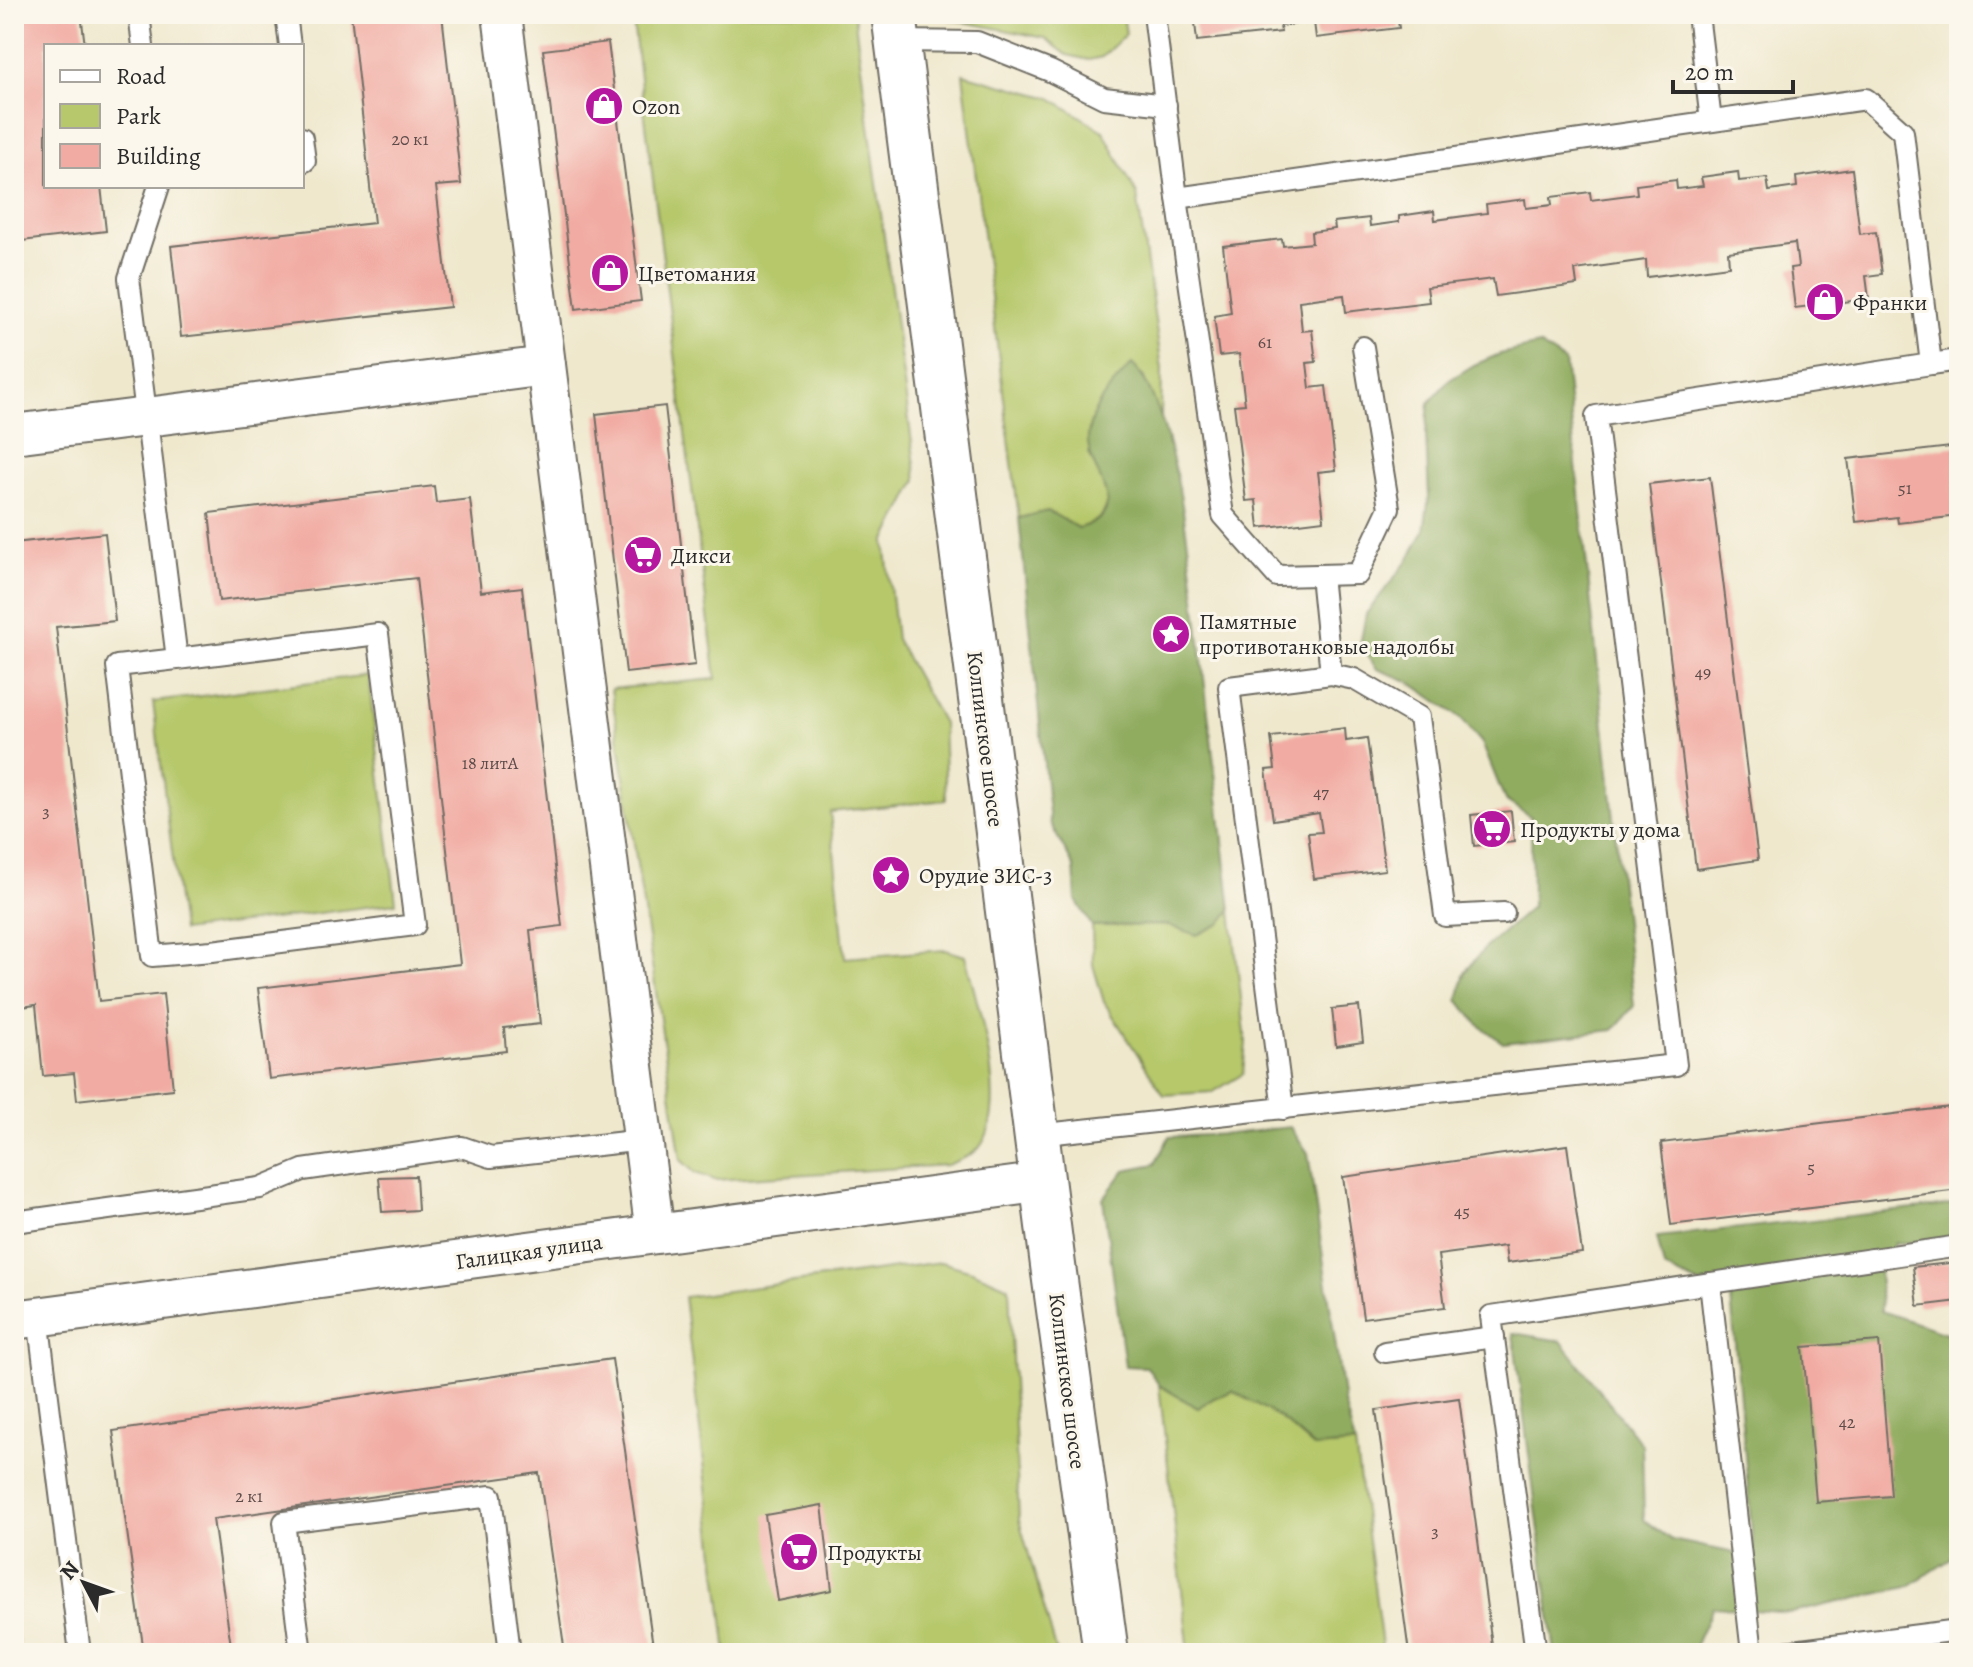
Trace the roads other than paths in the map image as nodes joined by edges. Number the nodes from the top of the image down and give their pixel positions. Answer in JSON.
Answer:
{"nodes":[{"id":1,"x":139,"y":14,"type":"edge"},
{"id":2,"x":286,"y":14,"type":"edge"},
{"id":3,"x":502,"y":14,"type":"edge"},
{"id":4,"x":1154,"y":14,"type":"edge"},
{"id":5,"x":1698,"y":14,"type":"edge"},
{"id":6,"x":896,"y":28,"type":"edge"},
{"id":7,"x":143,"y":44,"type":"edge"},
{"id":8,"x":290,"y":44,"type":"edge"},
{"id":9,"x":1166,"y":105,"type":"junction"},
{"id":10,"x":1711,"y":121,"type":"junction"},
{"id":11,"x":158,"y":188,"type":"edge"},
{"id":12,"x":1177,"y":198,"type":"junction"},
{"id":13,"x":1363,"y":347,"type":"dead end"},
{"id":14,"x":1959,"y":360,"type":"edge"},
{"id":15,"x":1931,"y":364,"type":"junction"},
{"id":16,"x":546,"y":366,"type":"junction"},
{"id":17,"x":147,"y":417,"type":"junction"},
{"id":18,"x":14,"y":434,"type":"edge"},
{"id":19,"x":1321,"y":575,"type":"junction"},
{"id":20,"x":177,"y":659,"type":"junction"},
{"id":21,"x":1331,"y":674,"type":"junction"},
{"id":22,"x":1504,"y":913,"type":"dead end"},
{"id":23,"x":1283,"y":1109,"type":"junction"},
{"id":24,"x":1037,"y":1135,"type":"junction"},
{"id":25,"x":643,"y":1140,"type":"junction"},
{"id":26,"x":1044,"y":1182,"type":"junction"},
{"id":27,"x":14,"y":1222,"type":"edge"},
{"id":28,"x":655,"y":1234,"type":"junction"},
{"id":29,"x":1959,"y":1246,"type":"edge"},
{"id":30,"x":1710,"y":1283,"type":"junction"},
{"id":31,"x":26,"y":1318,"type":"edge"},
{"id":32,"x":1494,"y":1337,"type":"junction"},
{"id":33,"x":1385,"y":1352,"type":"dead end"},
{"id":34,"x":1959,"y":1630,"type":"edge"},
{"id":35,"x":80,"y":1653,"type":"edge"},
{"id":36,"x":301,"y":1653,"type":"edge"},
{"id":37,"x":510,"y":1653,"type":"edge"},
{"id":38,"x":1106,"y":1653,"type":"edge"},
{"id":39,"x":1536,"y":1653,"type":"edge"},
{"id":40,"x":1752,"y":1653,"type":"edge"},
{"id":41,"x":1777,"y":1653,"type":"edge"}],
"edges":[{"from":1,"to":7,"type":"lane"},
{"from":2,"to":8,"type":"lane"},
{"from":3,"to":16,"type":"street"},
{"from":4,"to":9,"type":"lane"},
{"from":5,"to":10,"type":"lane"},
{"from":6,"to":9,"type":"lane"},
{"from":6,"to":24,"type":"main road","name":"Колпинское шоссе"},
{"from":9,"to":12,"type":"lane"},
{"from":10,"to":12,"type":"lane"},
{"from":10,"to":15,"type":"lane"},
{"from":11,"to":17,"type":"lane"},
{"from":12,"to":19,"type":"lane"},
{"from":13,"to":19,"type":"lane"},
{"from":14,"to":15,"type":"lane"},
{"from":15,"to":23,"type":"lane"},
{"from":16,"to":17,"type":"street"},
{"from":16,"to":25,"type":"street"},
{"from":17,"to":18,"type":"street"},
{"from":17,"to":20,"type":"lane"},
{"from":19,"to":21,"type":"lane"},
{"from":20,"to":20,"type":"lane"},
{"from":21,"to":22,"type":"lane"},
{"from":21,"to":23,"type":"lane"},
{"from":23,"to":24,"type":"lane"},
{"from":24,"to":26,"type":"main road","name":"Колпинское шоссе"},
{"from":25,"to":27,"type":"lane"},
{"from":25,"to":28,"type":"street"},
{"from":26,"to":28,"type":"street","name":"Галицкая улица"},
{"from":26,"to":38,"type":"main road","name":"Колпинское шоссе"},
{"from":28,"to":31,"type":"street","name":"Галицкая улица"},
{"from":29,"to":30,"type":"lane"},
{"from":30,"to":32,"type":"lane"},
{"from":30,"to":40,"type":"lane"},
{"from":31,"to":35,"type":"lane"},
{"from":32,"to":33,"type":"lane"},
{"from":32,"to":39,"type":"lane"},
{"from":34,"to":41,"type":"lane"},
{"from":36,"to":37,"type":"lane"}]}
